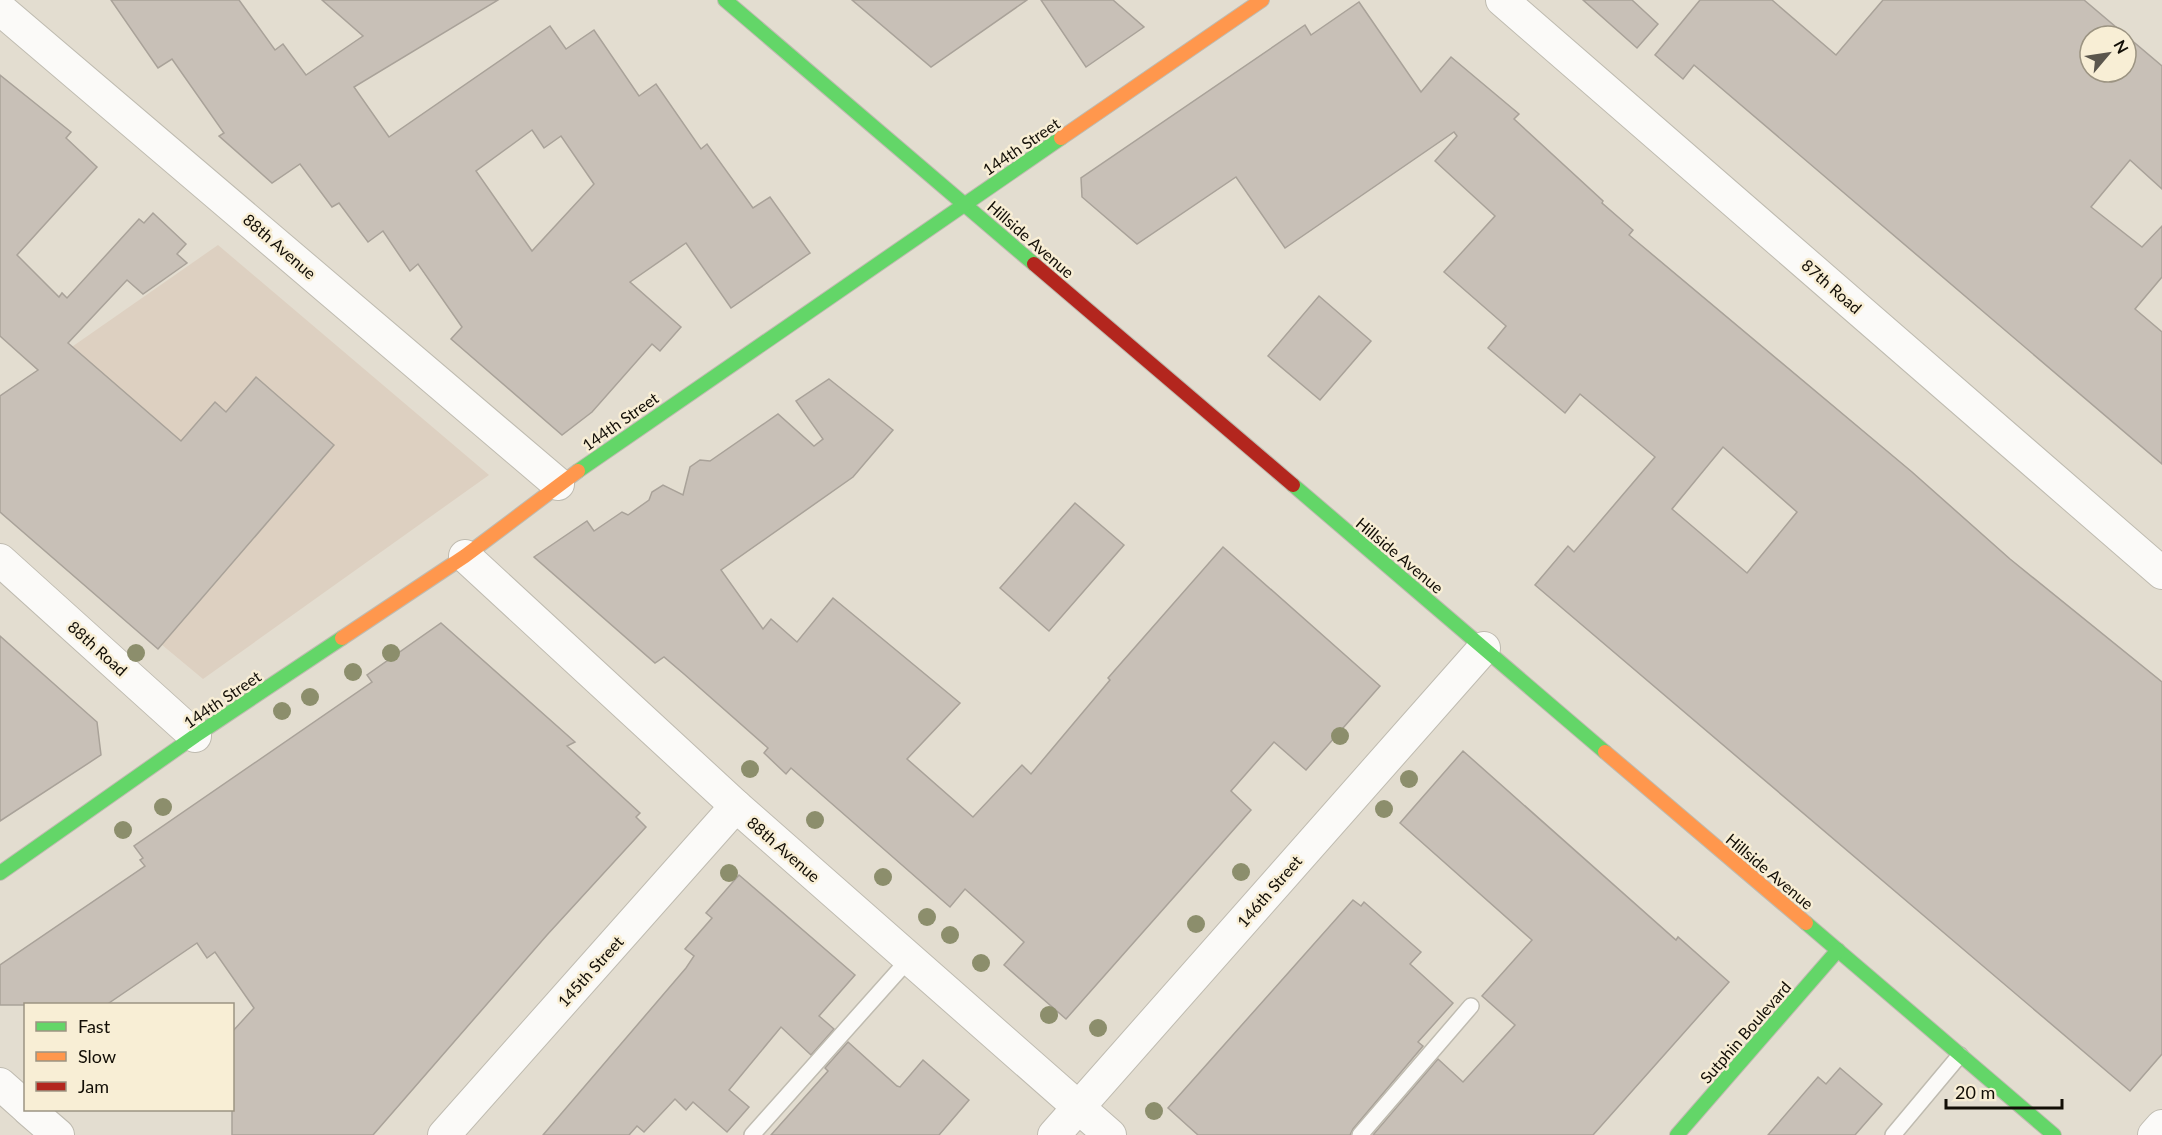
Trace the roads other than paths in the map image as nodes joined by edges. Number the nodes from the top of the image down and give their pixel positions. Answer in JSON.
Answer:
{"nodes":[{"id":1,"x":725,"y":0,"type":"edge"},
{"id":2,"x":1262,"y":0,"type":"edge"},
{"id":3,"x":1502,"y":0,"type":"edge"},
{"id":4,"x":0,"y":9,"type":"edge"},
{"id":5,"x":964,"y":204,"type":"junction"},
{"id":6,"x":558,"y":484,"type":"junction"},
{"id":7,"x":465,"y":556,"type":"junction"},
{"id":8,"x":0,"y":560,"type":"edge"},
{"id":9,"x":2162,"y":573,"type":"edge"},
{"id":10,"x":1484,"y":648,"type":"junction"},
{"id":11,"x":195,"y":736,"type":"junction"},
{"id":12,"x":736,"y":806,"type":"junction"},
{"id":13,"x":0,"y":873,"type":"edge"},
{"id":14,"x":1838,"y":951,"type":"junction"},
{"id":15,"x":909,"y":959,"type":"junction"},
{"id":16,"x":1471,"y":1006,"type":"dead end"},
{"id":17,"x":1960,"y":1055,"type":"junction"},
{"id":18,"x":0,"y":1084,"type":"edge"},
{"id":19,"x":24,"y":1105,"type":"edge"},
{"id":20,"x":1079,"y":1107,"type":"junction"},
{"id":21,"x":30,"y":1111,"type":"edge"},
{"id":22,"x":2162,"y":1126,"type":"edge"},
{"id":23,"x":58,"y":1135,"type":"edge"},
{"id":24,"x":444,"y":1135,"type":"edge"},
{"id":25,"x":752,"y":1135,"type":"edge"},
{"id":26,"x":1054,"y":1135,"type":"edge"},
{"id":27,"x":1110,"y":1135,"type":"edge"},
{"id":28,"x":1360,"y":1135,"type":"edge"},
{"id":29,"x":1677,"y":1135,"type":"edge"},
{"id":30,"x":1893,"y":1135,"type":"edge"},
{"id":31,"x":2054,"y":1135,"type":"edge"},
{"id":32,"x":2154,"y":1135,"type":"edge"}],
"edges":[{"from":1,"to":5,"type":"main road","name":"Hillside Avenue"},
{"from":2,"to":5,"type":"main road","name":"144th Street"},
{"from":3,"to":9,"type":"street","name":"87th Road"},
{"from":4,"to":6,"type":"street","name":"88th Avenue"},
{"from":5,"to":6,"type":"main road","name":"144th Street"},
{"from":5,"to":10,"type":"main road","name":"Hillside Avenue"},
{"from":6,"to":7,"type":"main road","name":"144th Street"},
{"from":7,"to":11,"type":"main road","name":"144th Street"},
{"from":7,"to":12,"type":"street","name":"88th Avenue"},
{"from":8,"to":11,"type":"street","name":"88th Road"},
{"from":10,"to":14,"type":"main road","name":"Hillside Avenue"},
{"from":10,"to":20,"type":"street","name":"146th Street"},
{"from":11,"to":13,"type":"main road","name":"144th Street"},
{"from":12,"to":15,"type":"street","name":"88th Avenue"},
{"from":12,"to":24,"type":"street","name":"145th Street"},
{"from":14,"to":17,"type":"main road","name":"Hillside Avenue"},
{"from":14,"to":29,"type":"main road","name":"Sutphin Boulevard"},
{"from":15,"to":20,"type":"street","name":"88th Avenue"},
{"from":15,"to":25,"type":"lane"},
{"from":16,"to":28,"type":"lane"},
{"from":17,"to":30,"type":"lane"},
{"from":17,"to":31,"type":"main road","name":"Hillside Avenue"},
{"from":18,"to":19,"type":"street"},
{"from":20,"to":26,"type":"street","name":"146th Street"},
{"from":20,"to":27,"type":"street","name":"88th Avenue"},
{"from":21,"to":23,"type":"street"},
{"from":22,"to":32,"type":"street"}]}
